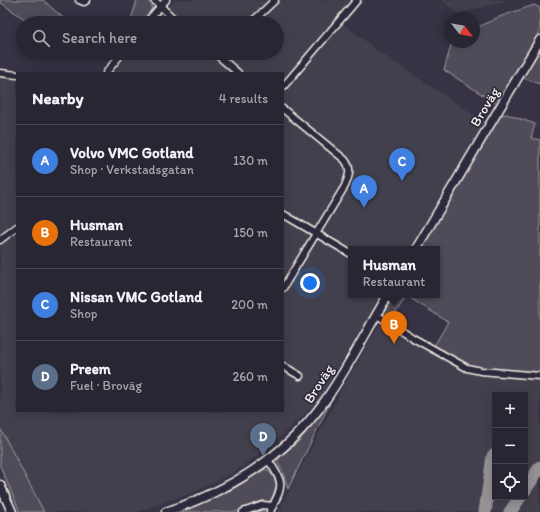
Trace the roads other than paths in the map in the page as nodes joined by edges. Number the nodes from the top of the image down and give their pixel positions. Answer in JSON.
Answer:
{"nodes":[{"id":1,"x":79,"y":0,"type":"edge"},
{"id":2,"x":87,"y":0,"type":"edge"},
{"id":3,"x":154,"y":0,"type":"edge"},
{"id":4,"x":166,"y":0,"type":"edge"},
{"id":5,"x":275,"y":0,"type":"edge"},
{"id":6,"x":357,"y":0,"type":"edge"},
{"id":7,"x":160,"y":6,"type":"junction"},
{"id":8,"x":152,"y":16,"type":"edge"},
{"id":9,"x":171,"y":16,"type":"edge"},
{"id":10,"x":259,"y":16,"type":"edge"},
{"id":11,"x":540,"y":40,"type":"edge"},
{"id":12,"x":116,"y":60,"type":"edge"},
{"id":13,"x":224,"y":60,"type":"edge"},
{"id":14,"x":107,"y":72,"type":"edge"},
{"id":15,"x":237,"y":72,"type":"edge"},
{"id":16,"x":0,"y":73,"type":"edge"},
{"id":17,"x":16,"y":75,"type":"edge"},
{"id":18,"x":284,"y":86,"type":"edge"},
{"id":19,"x":284,"y":110,"type":"edge"},
{"id":20,"x":284,"y":215,"type":"edge"},
{"id":21,"x":16,"y":228,"type":"edge"},
{"id":22,"x":316,"y":233,"type":"junction"},
{"id":23,"x":0,"y":240,"type":"edge"},
{"id":24,"x":418,"y":246,"type":"edge"},
{"id":25,"x":348,"y":252,"type":"edge"},
{"id":26,"x":284,"y":286,"type":"edge"},
{"id":27,"x":386,"y":298,"type":"edge"},
{"id":28,"x":377,"y":315,"type":"junction"},
{"id":29,"x":284,"y":367,"type":"edge"},
{"id":30,"x":300,"y":376,"type":"dead end"},
{"id":31,"x":540,"y":376,"type":"edge"},
{"id":32,"x":268,"y":460,"type":"junction"},
{"id":33,"x":0,"y":485,"type":"edge"},
{"id":34,"x":271,"y":509,"type":"edge"},
{"id":35,"x":12,"y":512,"type":"edge"},
{"id":36,"x":166,"y":512,"type":"edge"},
{"id":37,"x":243,"y":512,"type":"edge"}],
"edges":[{"from":1,"to":2,"type":"street"},
{"from":3,"to":7,"type":"street"},
{"from":4,"to":7,"type":"street"},
{"from":5,"to":10,"type":"street"},
{"from":6,"to":18,"type":"street"},
{"from":7,"to":8,"type":"street"},
{"from":7,"to":9,"type":"street"},
{"from":11,"to":24,"type":"main road","name":"Broväg"},
{"from":12,"to":14,"type":"street"},
{"from":13,"to":15,"type":"street"},
{"from":16,"to":17,"type":"street"},
{"from":19,"to":22,"type":"street"},
{"from":20,"to":22,"type":"street"},
{"from":21,"to":23,"type":"street"},
{"from":22,"to":25,"type":"street"},
{"from":22,"to":26,"type":"street"},
{"from":27,"to":28,"type":"main road","name":"Broväg"},
{"from":28,"to":31,"type":"street"},
{"from":28,"to":32,"type":"main road","name":"Broväg"},
{"from":29,"to":30,"type":"street"},
{"from":32,"to":34,"type":"street"},
{"from":32,"to":36,"type":"main road","name":"Broväg"},
{"from":33,"to":35,"type":"main road"},
{"from":34,"to":37,"type":"street"}]}
